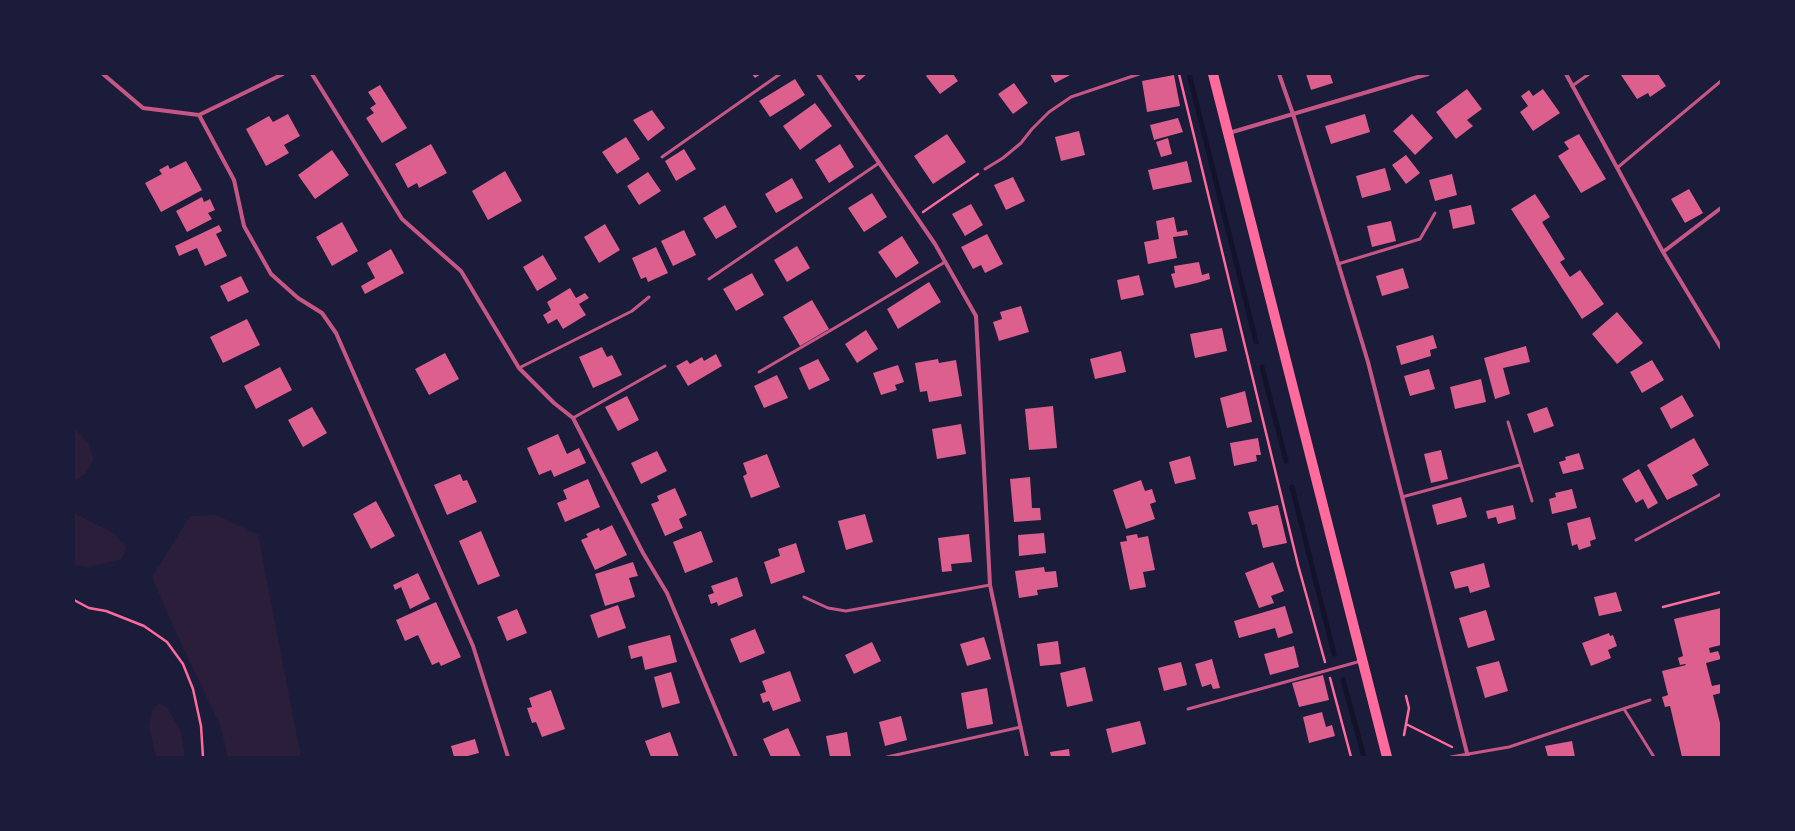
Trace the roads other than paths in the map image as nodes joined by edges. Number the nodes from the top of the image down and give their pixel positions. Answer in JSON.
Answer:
{"nodes":[{"id":1,"x":103,"y":74,"type":"edge"},
{"id":2,"x":283,"y":74,"type":"edge"},
{"id":3,"x":312,"y":74,"type":"edge"},
{"id":4,"x":780,"y":74,"type":"edge"},
{"id":5,"x":818,"y":74,"type":"edge"},
{"id":6,"x":1139,"y":74,"type":"edge"},
{"id":7,"x":1213,"y":74,"type":"edge"},
{"id":8,"x":1278,"y":74,"type":"edge"},
{"id":9,"x":1428,"y":74,"type":"edge"},
{"id":10,"x":1566,"y":74,"type":"edge"},
{"id":11,"x":1589,"y":74,"type":"edge"},
{"id":12,"x":1721,"y":81,"type":"edge"},
{"id":13,"x":1572,"y":86,"type":"junction"},
{"id":14,"x":1293,"y":114,"type":"junction"},
{"id":15,"x":199,"y":115,"type":"junction"},
{"id":16,"x":1228,"y":134,"type":"junction"},
{"id":17,"x":662,"y":157,"type":"dead end"},
{"id":18,"x":879,"y":163,"type":"junction"},
{"id":19,"x":1617,"y":168,"type":"junction"},
{"id":20,"x":985,"y":169,"type":"road end"},
{"id":21,"x":1721,"y":208,"type":"edge"},
{"id":22,"x":1435,"y":213,"type":"dead end"},
{"id":23,"x":1663,"y":252,"type":"junction"},
{"id":24,"x":945,"y":262,"type":"junction"},
{"id":25,"x":1338,"y":264,"type":"junction"},
{"id":26,"x":709,"y":279,"type":"dead end"},
{"id":27,"x":650,"y":297,"type":"dead end"},
{"id":28,"x":1721,"y":348,"type":"edge"},
{"id":29,"x":665,"y":366,"type":"dead end"},
{"id":30,"x":519,"y":368,"type":"junction"},
{"id":31,"x":759,"y":372,"type":"dead end"},
{"id":32,"x":573,"y":418,"type":"junction"},
{"id":33,"x":1508,"y":422,"type":"dead end"},
{"id":34,"x":1520,"y":465,"type":"junction"},
{"id":35,"x":1721,"y":494,"type":"edge"},
{"id":36,"x":1402,"y":498,"type":"junction"},
{"id":37,"x":1532,"y":501,"type":"dead end"},
{"id":38,"x":1636,"y":540,"type":"dead end"},
{"id":39,"x":990,"y":585,"type":"junction"},
{"id":40,"x":804,"y":597,"type":"dead end"},
{"id":41,"x":1363,"y":660,"type":"junction"},
{"id":42,"x":1650,"y":700,"type":"dead end"},
{"id":43,"x":1624,"y":709,"type":"junction"},
{"id":44,"x":1188,"y":710,"type":"dead end"},
{"id":45,"x":1021,"y":727,"type":"junction"},
{"id":46,"x":1467,"y":756,"type":"edge"},
{"id":47,"x":508,"y":757,"type":"edge"},
{"id":48,"x":736,"y":757,"type":"edge"},
{"id":49,"x":887,"y":757,"type":"edge"},
{"id":50,"x":1027,"y":757,"type":"edge"},
{"id":51,"x":1387,"y":757,"type":"edge"},
{"id":52,"x":1451,"y":757,"type":"edge"},
{"id":53,"x":1654,"y":757,"type":"edge"}],
"edges":[{"from":1,"to":15,"type":"street"},
{"from":2,"to":15,"type":"street"},
{"from":3,"to":30,"type":"street"},
{"from":4,"to":17,"type":"lane"},
{"from":5,"to":18,"type":"street"},
{"from":6,"to":20,"type":"lane"},
{"from":7,"to":16,"type":"main road"},
{"from":8,"to":14,"type":"street"},
{"from":9,"to":14,"type":"street"},
{"from":10,"to":13,"type":"street"},
{"from":11,"to":13,"type":"lane"},
{"from":12,"to":19,"type":"lane"},
{"from":13,"to":19,"type":"street"},
{"from":14,"to":16,"type":"street"},
{"from":14,"to":25,"type":"street"},
{"from":15,"to":47,"type":"street"},
{"from":16,"to":41,"type":"main road"},
{"from":18,"to":24,"type":"street"},
{"from":18,"to":26,"type":"lane"},
{"from":19,"to":23,"type":"street"},
{"from":21,"to":23,"type":"street"},
{"from":22,"to":25,"type":"lane"},
{"from":23,"to":28,"type":"street"},
{"from":24,"to":31,"type":"lane"},
{"from":24,"to":39,"type":"street"},
{"from":25,"to":36,"type":"street"},
{"from":27,"to":30,"type":"lane"},
{"from":29,"to":32,"type":"lane"},
{"from":30,"to":32,"type":"street"},
{"from":32,"to":48,"type":"street"},
{"from":33,"to":34,"type":"lane"},
{"from":34,"to":36,"type":"lane"},
{"from":34,"to":37,"type":"lane"},
{"from":35,"to":38,"type":"lane"},
{"from":36,"to":46,"type":"street"},
{"from":39,"to":40,"type":"lane"},
{"from":39,"to":45,"type":"street"},
{"from":41,"to":44,"type":"lane"},
{"from":41,"to":51,"type":"main road"},
{"from":42,"to":43,"type":"lane"},
{"from":43,"to":46,"type":"lane"},
{"from":43,"to":53,"type":"lane"},
{"from":45,"to":49,"type":"lane"},
{"from":45,"to":50,"type":"street"},
{"from":46,"to":52,"type":"lane"}]}
